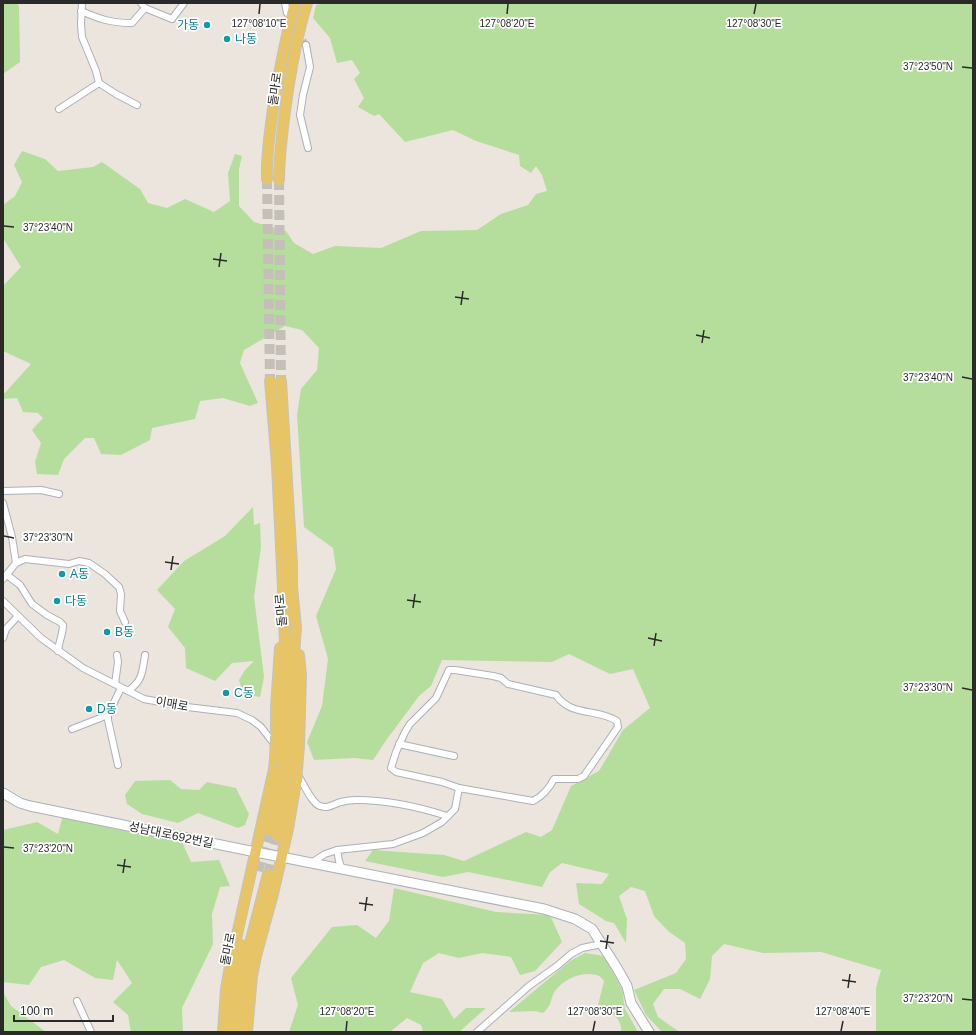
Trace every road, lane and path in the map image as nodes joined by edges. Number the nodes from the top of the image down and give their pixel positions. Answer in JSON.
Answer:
{"nodes":[{"id":1,"x":82,"y":3,"type":"edge"},
{"id":2,"x":184,"y":3,"type":"edge"},
{"id":3,"x":307,"y":3,"type":"edge"},
{"id":4,"x":143,"y":6,"type":"edge"},
{"id":5,"x":288,"y":7,"type":"edge"},
{"id":6,"x":81,"y":10,"type":"junction"},
{"id":7,"x":306,"y":47,"type":"tunnel mouth"},
{"id":8,"x":99,"y":83,"type":"junction"},
{"id":9,"x":137,"y":105,"type":"dead end"},
{"id":10,"x":59,"y":109,"type":"dead end"},
{"id":11,"x":308,"y":148,"type":"dead end"},
{"id":12,"x":267,"y":179,"type":"tunnel mouth"},
{"id":13,"x":279,"y":180,"type":"tunnel mouth"},
{"id":14,"x":270,"y":381,"type":"tunnel mouth"},
{"id":15,"x":281,"y":381,"type":"tunnel mouth"},
{"id":16,"x":3,"y":491,"type":"edge"},
{"id":17,"x":59,"y":494,"type":"dead end"},
{"id":18,"x":3,"y":503,"type":"edge"},
{"id":19,"x":16,"y":564,"type":"junction"},
{"id":20,"x":5,"y":577,"type":"edge"},
{"id":21,"x":3,"y":600,"type":"edge"},
{"id":22,"x":283,"y":614,"type":"junction"},
{"id":23,"x":18,"y":616,"type":"junction"},
{"id":24,"x":125,"y":622,"type":"dead end"},
{"id":25,"x":3,"y":638,"type":"edge"},
{"id":26,"x":58,"y":651,"type":"junction"},
{"id":27,"x":117,"y":655,"type":"dead end"},
{"id":28,"x":145,"y":655,"type":"dead end"},
{"id":29,"x":115,"y":684,"type":"junction"},
{"id":30,"x":121,"y":688,"type":"junction"},
{"id":31,"x":128,"y":691,"type":"junction"},
{"id":32,"x":108,"y":715,"type":"junction"},
{"id":33,"x":72,"y":729,"type":"dead end"},
{"id":34,"x":400,"y":744,"type":"junction"},
{"id":35,"x":291,"y":746,"type":"junction"},
{"id":36,"x":454,"y":756,"type":"dead end"},
{"id":37,"x":118,"y":765,"type":"dead end"},
{"id":38,"x":289,"y":775,"type":"junction"},
{"id":39,"x":459,"y":788,"type":"junction"},
{"id":40,"x":3,"y":793,"type":"edge"},
{"id":41,"x":447,"y":816,"type":"junction"},
{"id":42,"x":273,"y":833,"type":"tunnel mouth"},
{"id":43,"x":337,"y":850,"type":"junction"},
{"id":44,"x":256,"y":852,"type":"junction"},
{"id":45,"x":282,"y":857,"type":"junction"},
{"id":46,"x":311,"y":863,"type":"junction"},
{"id":47,"x":342,"y":870,"type":"junction"},
{"id":48,"x":258,"y":871,"type":"tunnel mouth"},
{"id":49,"x":268,"y":874,"type":"tunnel mouth"},
{"id":50,"x":602,"y":944,"type":"junction"},
{"id":51,"x":77,"y":1001,"type":"dead end"},
{"id":52,"x":91,"y":1032,"type":"edge"},
{"id":53,"x":223,"y":1032,"type":"edge"},
{"id":54,"x":230,"y":1032,"type":"edge"},
{"id":55,"x":240,"y":1032,"type":"edge"},
{"id":56,"x":247,"y":1032,"type":"edge"},
{"id":57,"x":477,"y":1032,"type":"edge"},
{"id":58,"x":648,"y":1032,"type":"edge"}],
"edges":[{"from":1,"to":6,"type":"street"},
{"from":2,"to":4,"type":"street"},
{"from":3,"to":13,"type":"main road","name":"돌마로"},
{"from":4,"to":6,"type":"street"},
{"from":5,"to":12,"type":"main road","name":"돌마로"},
{"from":6,"to":8,"type":"street"},
{"from":7,"to":11,"type":"street"},
{"from":8,"to":9,"type":"street"},
{"from":8,"to":10,"type":"street"},
{"from":14,"to":22,"type":"main road","name":"돌마로"},
{"from":15,"to":35,"type":"main road","name":"돌마로"},
{"from":16,"to":17,"type":"street"},
{"from":18,"to":19,"type":"street"},
{"from":19,"to":20,"type":"street"},
{"from":19,"to":24,"type":"street"},
{"from":20,"to":26,"type":"street"},
{"from":21,"to":23,"type":"street","name":"이매로"},
{"from":22,"to":35,"type":"main road","name":"돌마로"},
{"from":22,"to":44,"type":"main road","bridge":true},
{"from":23,"to":25,"type":"street"},
{"from":23,"to":26,"type":"street","name":"이매로"},
{"from":26,"to":29,"type":"street","name":"이매로"},
{"from":27,"to":29,"type":"street"},
{"from":28,"to":31,"type":"street"},
{"from":29,"to":30,"type":"street","name":"이매로"},
{"from":30,"to":31,"type":"street","name":"이매로"},
{"from":30,"to":32,"type":"street"},
{"from":31,"to":41,"type":"street","name":"이매로"},
{"from":32,"to":33,"type":"street"},
{"from":32,"to":37,"type":"street"},
{"from":34,"to":36,"type":"street"},
{"from":34,"to":39,"type":"street"},
{"from":34,"to":39,"type":"street"},
{"from":35,"to":38,"type":"main road","name":"돌마로","bridge":true},
{"from":38,"to":42,"type":"main road","name":"돌마로"},
{"from":38,"to":45,"type":"main road"},
{"from":39,"to":41,"type":"street"},
{"from":40,"to":44,"type":"street","name":"성남대로692번길"},
{"from":41,"to":43,"type":"street"},
{"from":43,"to":46,"type":"street"},
{"from":43,"to":47,"type":"street"},
{"from":44,"to":45,"type":"street","name":"성남대로692번길"},
{"from":44,"to":53,"type":"main road"},
{"from":45,"to":46,"type":"street","name":"성남대로692번길"},
{"from":45,"to":56,"type":"main road"},
{"from":46,"to":47,"type":"street","name":"성남대로692번길"},
{"from":47,"to":50,"type":"street","name":"성남대로692번길"},
{"from":48,"to":54,"type":"main road","name":"돌마로"},
{"from":49,"to":55,"type":"main road","name":"돌마로"},
{"from":50,"to":57,"type":"street"},
{"from":50,"to":58,"type":"street","name":"성남대로692번길"},
{"from":51,"to":52,"type":"street"}]}
